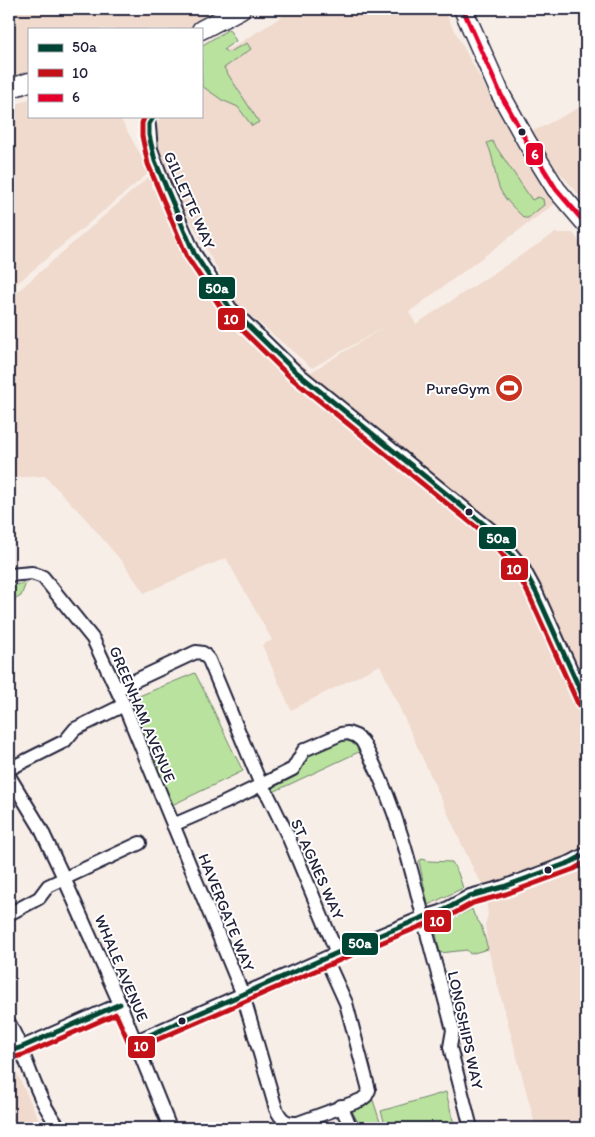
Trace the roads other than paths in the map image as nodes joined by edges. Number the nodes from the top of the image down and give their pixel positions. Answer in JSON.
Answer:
{"nodes":[{"id":1,"x":241,"y":9,"type":"edge"},
{"id":2,"x":454,"y":9,"type":"edge"},
{"id":3,"x":463,"y":9,"type":"edge"},
{"id":4,"x":470,"y":9,"type":"edge"},
{"id":5,"x":202,"y":29,"type":"edge"},
{"id":6,"x":475,"y":34,"type":"junction"},
{"id":7,"x":28,"y":82,"type":"edge"},
{"id":8,"x":9,"y":89,"type":"edge"},
{"id":9,"x":150,"y":119,"type":"edge"},
{"id":10,"x":584,"y":218,"type":"edge"},
{"id":11,"x":9,"y":575,"type":"edge"},
{"id":12,"x":116,"y":689,"type":"junction"},
{"id":13,"x":586,"y":703,"type":"edge"},
{"id":14,"x":124,"y":705,"type":"junction"},
{"id":15,"x":9,"y":769,"type":"edge"},
{"id":16,"x":9,"y":776,"type":"edge"},
{"id":17,"x":261,"y":785,"type":"junction"},
{"id":18,"x":173,"y":824,"type":"junction"},
{"id":19,"x":140,"y":843,"type":"dead end"},
{"id":20,"x":586,"y":854,"type":"edge"},
{"id":21,"x":64,"y":878,"type":"junction"},
{"id":22,"x":9,"y":914,"type":"edge"},
{"id":23,"x":424,"y":917,"type":"junction"},
{"id":24,"x":332,"y":956,"type":"junction"},
{"id":25,"x":243,"y":995,"type":"junction"},
{"id":26,"x":120,"y":1004,"type":"junction"},
{"id":27,"x":9,"y":1023,"type":"edge"},
{"id":28,"x":136,"y":1042,"type":"junction"},
{"id":29,"x":15,"y":1049,"type":"edge"},
{"id":30,"x":369,"y":1090,"type":"joint"},
{"id":31,"x":341,"y":1106,"type":"junction"},
{"id":32,"x":288,"y":1126,"type":"edge"},
{"id":33,"x":60,"y":1128,"type":"edge"},
{"id":34,"x":170,"y":1128,"type":"edge"},
{"id":35,"x":351,"y":1128,"type":"edge"},
{"id":36,"x":471,"y":1128,"type":"edge"}],
"edges":[{"from":1,"to":5,"type":"main road"},
{"from":2,"to":6,"type":"main road"},
{"from":3,"to":6,"type":"main road"},
{"from":4,"to":6,"type":"main road"},
{"from":6,"to":10,"type":"main road"},
{"from":7,"to":8,"type":"main road"},
{"from":9,"to":13,"type":"street","name":"GILLETTE WAY"},
{"from":11,"to":12,"type":"street","name":"GREENHAM AVENUE"},
{"from":12,"to":14,"type":"street","name":"GREENHAM AVENUE"},
{"from":12,"to":17,"type":"street","name":"ST AGNES WAY"},
{"from":14,"to":15,"type":"street"},
{"from":14,"to":18,"type":"street","name":"GREENHAM AVENUE"},
{"from":16,"to":21,"type":"street","name":"WHALE AVENUE"},
{"from":17,"to":18,"type":"street","name":"LONGSHIPS WAY"},
{"from":17,"to":23,"type":"street","name":"LONGSHIPS WAY"},
{"from":17,"to":24,"type":"street","name":"ST AGNES WAY"},
{"from":18,"to":25,"type":"street","name":"HAVERGATE WAY"},
{"from":19,"to":21,"type":"street"},
{"from":20,"to":23,"type":"street"},
{"from":21,"to":22,"type":"street"},
{"from":21,"to":26,"type":"street","name":"WHALE AVENUE"},
{"from":23,"to":24,"type":"street"},
{"from":23,"to":36,"type":"street","name":"LONGSHIPS WAY"},
{"from":24,"to":25,"type":"street"},
{"from":24,"to":30,"type":"street","name":"ST AGNES WAY"},
{"from":25,"to":28,"type":"street"},
{"from":25,"to":32,"type":"street","name":"HAVERGATE WAY"},
{"from":26,"to":28,"type":"street","name":"WHALE AVENUE"},
{"from":26,"to":29,"type":"street"},
{"from":27,"to":29,"type":"street"},
{"from":28,"to":34,"type":"street","name":"WHALE AVENUE"},
{"from":29,"to":33,"type":"street"},
{"from":30,"to":31,"type":"street","name":"HAVERGATE WAY"},
{"from":31,"to":32,"type":"street","name":"HAVERGATE WAY"},
{"from":31,"to":35,"type":"street"}]}
